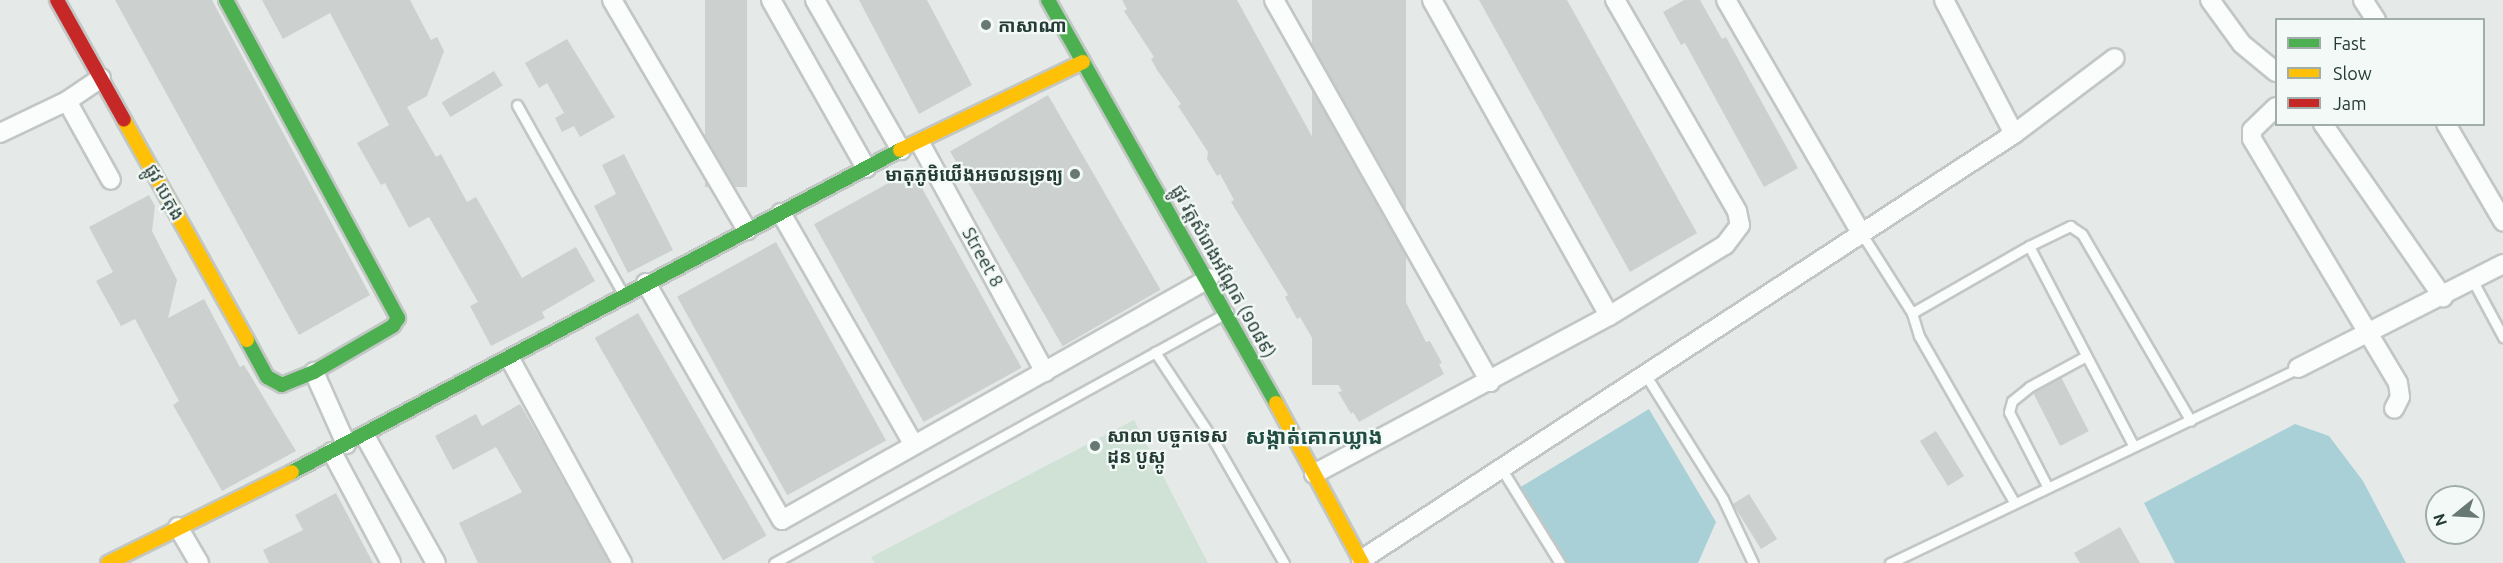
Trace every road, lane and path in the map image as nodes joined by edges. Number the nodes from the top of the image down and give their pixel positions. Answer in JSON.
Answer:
{"nodes":[{"id":1,"x":57,"y":0,"type":"edge"},
{"id":2,"x":226,"y":0,"type":"edge"},
{"id":3,"x":612,"y":0,"type":"edge"},
{"id":4,"x":771,"y":0,"type":"edge"},
{"id":5,"x":816,"y":0,"type":"edge"},
{"id":6,"x":1048,"y":0,"type":"edge"},
{"id":7,"x":1274,"y":0,"type":"edge"},
{"id":8,"x":1432,"y":0,"type":"edge"},
{"id":9,"x":1615,"y":0,"type":"edge"},
{"id":10,"x":1726,"y":0,"type":"edge"},
{"id":11,"x":1944,"y":0,"type":"edge"},
{"id":12,"x":2210,"y":0,"type":"edge"},
{"id":13,"x":2363,"y":0,"type":"edge"},
{"id":14,"x":2375,"y":18,"type":"edge"},
{"id":15,"x":2115,"y":58,"type":"dead end"},
{"id":16,"x":1083,"y":62,"type":"junction"},
{"id":17,"x":2275,"y":70,"type":"edge"},
{"id":18,"x":100,"y":78,"type":"junction"},
{"id":19,"x":67,"y":101,"type":"junction"},
{"id":20,"x":517,"y":105,"type":"dead end"},
{"id":21,"x":2275,"y":109,"type":"edge"},
{"id":22,"x":2324,"y":126,"type":"edge"},
{"id":23,"x":2446,"y":126,"type":"edge"},
{"id":24,"x":0,"y":133,"type":"edge"},
{"id":25,"x":2014,"y":134,"type":"junction"},
{"id":26,"x":920,"y":143,"type":"junction"},
{"id":27,"x":901,"y":150,"type":"junction"},
{"id":28,"x":866,"y":168,"type":"junction"},
{"id":29,"x":111,"y":180,"type":"dead end"},
{"id":30,"x":781,"y":213,"type":"junction"},
{"id":31,"x":2503,"y":220,"type":"edge"},
{"id":32,"x":747,"y":231,"type":"junction"},
{"id":33,"x":1860,"y":231,"type":"junction"},
{"id":34,"x":2029,"y":246,"type":"junction"},
{"id":35,"x":2503,"y":264,"type":"edge"},
{"id":36,"x":1209,"y":278,"type":"junction"},
{"id":37,"x":2473,"y":281,"type":"junction"},
{"id":38,"x":646,"y":283,"type":"junction"},
{"id":39,"x":624,"y":295,"type":"junction"},
{"id":40,"x":2444,"y":297,"type":"junction"},
{"id":41,"x":1228,"y":312,"type":"junction"},
{"id":42,"x":1912,"y":313,"type":"junction"},
{"id":43,"x":1609,"y":316,"type":"junction"},
{"id":44,"x":2365,"y":334,"type":"junction"},
{"id":45,"x":2503,"y":337,"type":"edge"},
{"id":46,"x":1155,"y":352,"type":"junction"},
{"id":47,"x":2086,"y":356,"type":"junction"},
{"id":48,"x":510,"y":359,"type":"junction"},
{"id":49,"x":2298,"y":368,"type":"joint"},
{"id":50,"x":314,"y":372,"type":"junction"},
{"id":51,"x":1046,"y":372,"type":"junction"},
{"id":52,"x":1645,"y":374,"type":"junction"},
{"id":53,"x":1490,"y":382,"type":"junction"},
{"id":54,"x":2394,"y":409,"type":"dead end"},
{"id":55,"x":2191,"y":421,"type":"junction"},
{"id":56,"x":365,"y":436,"type":"junction"},
{"id":57,"x":914,"y":445,"type":"junction"},
{"id":58,"x":2133,"y":445,"type":"junction"},
{"id":59,"x":339,"y":448,"type":"junction"},
{"id":60,"x":1501,"y":468,"type":"junction"},
{"id":61,"x":1314,"y":474,"type":"junction"},
{"id":62,"x":2047,"y":486,"type":"junction"},
{"id":63,"x":2014,"y":502,"type":"junction"},
{"id":64,"x":178,"y":527,"type":"junction"},
{"id":65,"x":1361,"y":562,"type":"edge"},
{"id":66,"x":108,"y":563,"type":"edge"},
{"id":67,"x":199,"y":563,"type":"edge"},
{"id":68,"x":391,"y":563,"type":"edge"},
{"id":69,"x":436,"y":563,"type":"edge"},
{"id":70,"x":622,"y":563,"type":"edge"},
{"id":71,"x":774,"y":563,"type":"edge"},
{"id":72,"x":1284,"y":563,"type":"edge"},
{"id":73,"x":1560,"y":563,"type":"edge"},
{"id":74,"x":1753,"y":563,"type":"edge"},
{"id":75,"x":1890,"y":563,"type":"edge"}],
"edges":[{"from":1,"to":18,"type":"street","name":"ផ្លូវ បេតុង"},
{"from":2,"to":50,"type":"street"},
{"from":3,"to":32,"type":"street"},
{"from":4,"to":28,"type":"street"},
{"from":5,"to":27,"type":"street"},
{"from":6,"to":16,"type":"street","name":"ផ្លូវ វត្តសំរោងអណ្ដែត (១០៨៩)"},
{"from":7,"to":53,"type":"street"},
{"from":8,"to":43,"type":"street"},
{"from":9,"to":43,"type":"street"},
{"from":10,"to":33,"type":"street"},
{"from":11,"to":25,"type":"street"},
{"from":12,"to":17,"type":"street"},
{"from":13,"to":14,"type":"street"},
{"from":15,"to":25,"type":"street"},
{"from":16,"to":26,"type":"street"},
{"from":16,"to":36,"type":"street","name":"ផ្លូវ វត្តសំរោងអណ្ដែត (១០៨៩)"},
{"from":18,"to":19,"type":"street"},
{"from":18,"to":50,"type":"street","name":"ផ្លូវ បេតុង"},
{"from":19,"to":24,"type":"street"},
{"from":19,"to":29,"type":"street"},
{"from":20,"to":39,"type":"lane"},
{"from":21,"to":44,"type":"street"},
{"from":22,"to":40,"type":"street"},
{"from":23,"to":31,"type":"street"},
{"from":25,"to":33,"type":"street"},
{"from":26,"to":27,"type":"street"},
{"from":26,"to":51,"type":"street","name":"Street 8"},
{"from":27,"to":28,"type":"street"},
{"from":28,"to":30,"type":"street"},
{"from":30,"to":32,"type":"street"},
{"from":30,"to":57,"type":"street"},
{"from":32,"to":38,"type":"street"},
{"from":33,"to":42,"type":"lane"},
{"from":33,"to":52,"type":"street"},
{"from":34,"to":42,"type":"lane"},
{"from":34,"to":47,"type":"lane"},
{"from":34,"to":55,"type":"lane"},
{"from":35,"to":37,"type":"street"},
{"from":36,"to":41,"type":"street","name":"ផ្លូវ វត្តសំរោងអណ្ដែត (១០៨៩)"},
{"from":36,"to":51,"type":"street"},
{"from":37,"to":40,"type":"street"},
{"from":37,"to":45,"type":"lane"},
{"from":38,"to":39,"type":"street"},
{"from":38,"to":57,"type":"street"},
{"from":39,"to":48,"type":"street"},
{"from":40,"to":44,"type":"street"},
{"from":41,"to":46,"type":"lane"},
{"from":41,"to":61,"type":"street","name":"ផ្លូវ វត្តសំរោងអណ្ដែត (១០៨៩)"},
{"from":42,"to":63,"type":"lane"},
{"from":43,"to":53,"type":"street"},
{"from":44,"to":49,"type":"street"},
{"from":44,"to":54,"type":"street"},
{"from":46,"to":71,"type":"lane"},
{"from":46,"to":72,"type":"lane"},
{"from":47,"to":58,"type":"lane"},
{"from":47,"to":62,"type":"lane"},
{"from":48,"to":56,"type":"street"},
{"from":48,"to":70,"type":"street"},
{"from":49,"to":55,"type":"lane"},
{"from":50,"to":59,"type":"street"},
{"from":51,"to":57,"type":"street"},
{"from":52,"to":60,"type":"street"},
{"from":52,"to":74,"type":"lane"},
{"from":53,"to":61,"type":"street"},
{"from":55,"to":58,"type":"lane"},
{"from":56,"to":59,"type":"street"},
{"from":56,"to":69,"type":"street"},
{"from":58,"to":62,"type":"lane"},
{"from":59,"to":64,"type":"street"},
{"from":59,"to":68,"type":"street"},
{"from":60,"to":65,"type":"street"},
{"from":60,"to":73,"type":"lane"},
{"from":61,"to":65,"type":"street","name":"ផ្លូវ វត្តសំរោងអណ្ដែត (១០៨៩)"},
{"from":62,"to":63,"type":"lane"},
{"from":63,"to":75,"type":"lane"},
{"from":64,"to":66,"type":"street"},
{"from":64,"to":67,"type":"street"}]}
